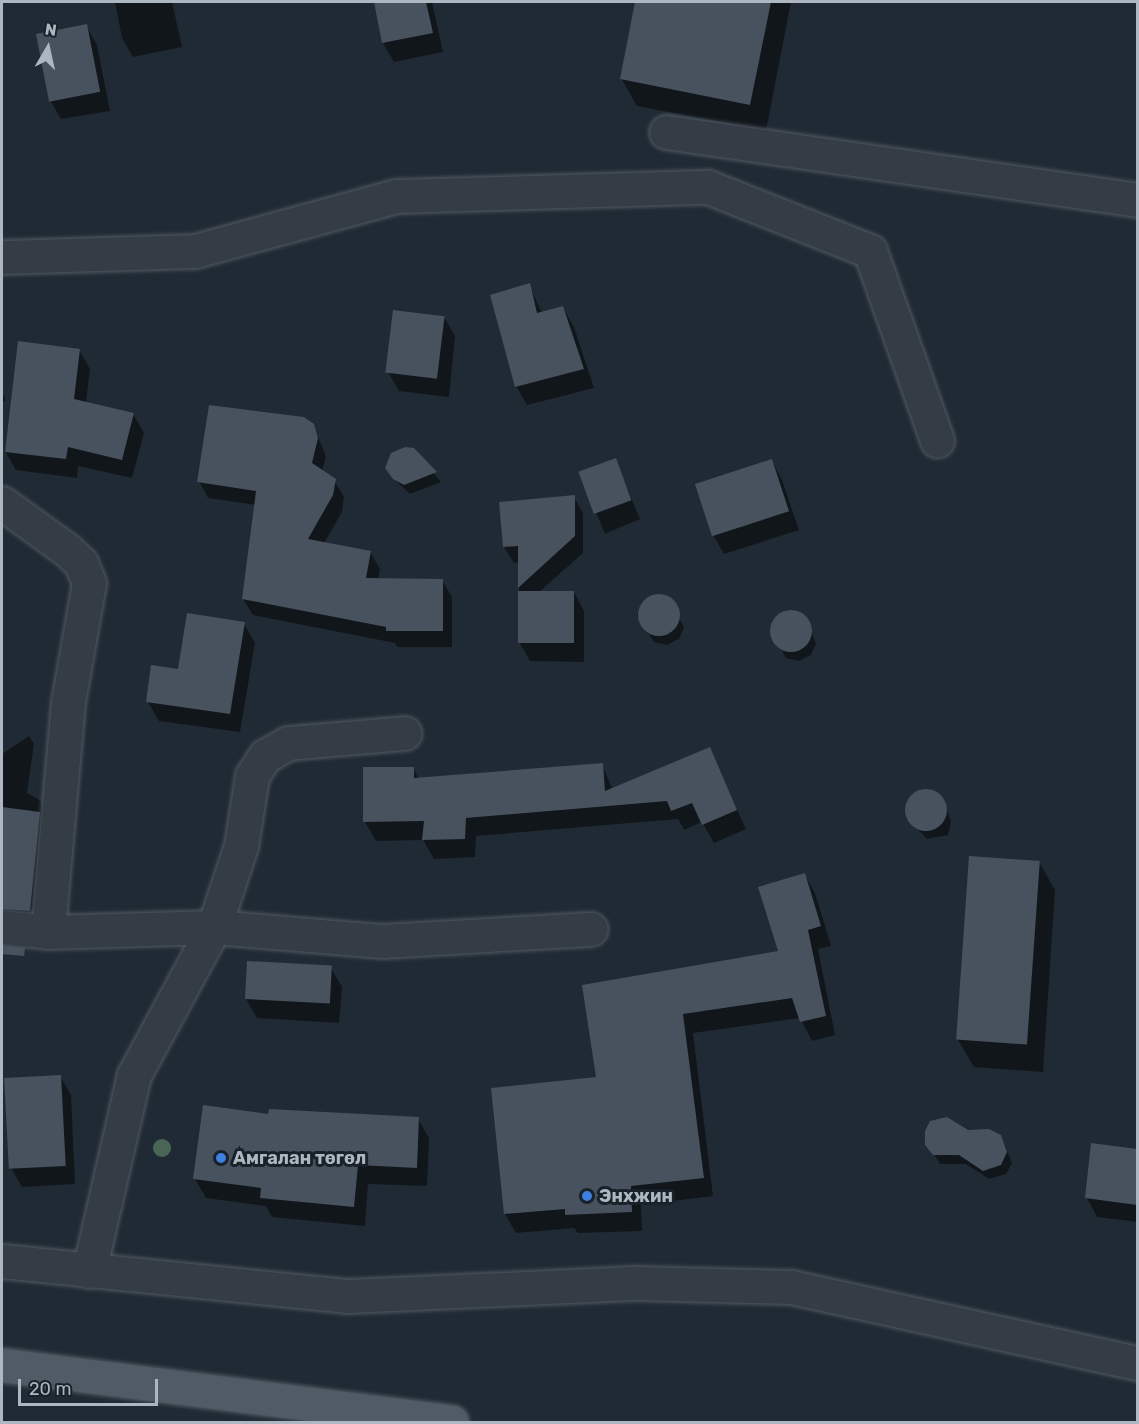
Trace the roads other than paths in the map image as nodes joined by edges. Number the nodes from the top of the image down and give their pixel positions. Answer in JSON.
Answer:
{"nodes":[{"id":1,"x":666,"y":132,"type":"dead end"},
{"id":2,"x":1137,"y":200,"type":"edge"},
{"id":3,"x":2,"y":257,"type":"edge"},
{"id":4,"x":937,"y":440,"type":"dead end"},
{"id":5,"x":2,"y":503,"type":"edge"},
{"id":6,"x":405,"y":733,"type":"dead end"},
{"id":7,"x":2,"y":927,"type":"edge"},
{"id":8,"x":214,"y":927,"type":"junction"},
{"id":9,"x":591,"y":929,"type":"dead end"},
{"id":10,"x":48,"y":932,"type":"junction"},
{"id":11,"x":2,"y":1261,"type":"edge"},
{"id":12,"x":89,"y":1271,"type":"junction"},
{"id":13,"x":1137,"y":1363,"type":"edge"},
{"id":14,"x":2,"y":1365,"type":"edge"},
{"id":15,"x":451,"y":1422,"type":"edge"}],
"edges":[{"from":1,"to":2,"type":"street"},
{"from":3,"to":4,"type":"street"},
{"from":5,"to":10,"type":"street"},
{"from":6,"to":8,"type":"street"},
{"from":7,"to":10,"type":"street"},
{"from":8,"to":9,"type":"street"},
{"from":8,"to":10,"type":"street"},
{"from":8,"to":12,"type":"street"},
{"from":11,"to":12,"type":"street"},
{"from":12,"to":13,"type":"street"},
{"from":14,"to":15,"type":"main road"}]}
